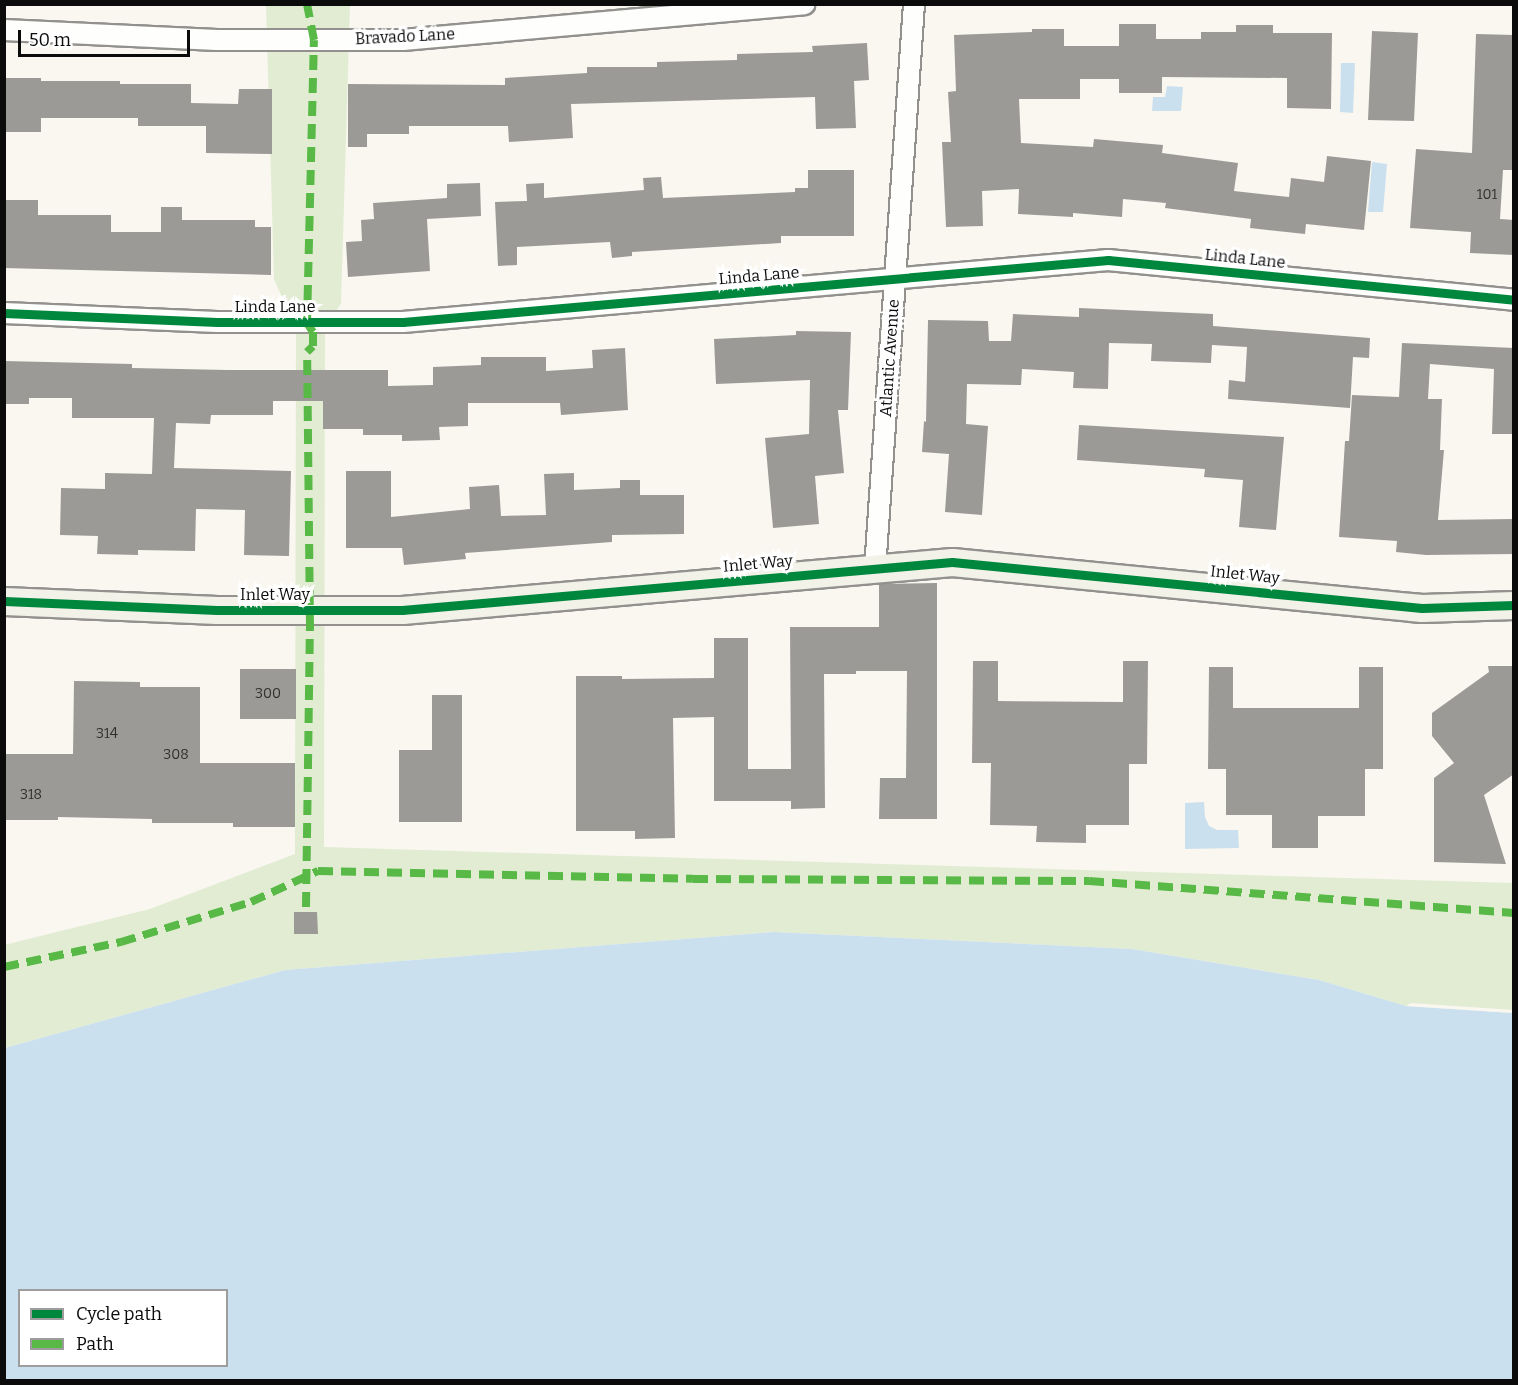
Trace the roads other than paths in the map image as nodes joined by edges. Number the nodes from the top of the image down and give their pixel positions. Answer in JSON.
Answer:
{"nodes":[{"id":1,"x":804,"y":4,"type":"edge"},
{"id":2,"x":914,"y":4,"type":"edge"},
{"id":3,"x":4,"y":30,"type":"edge"},
{"id":4,"x":895,"y":279,"type":"junction"},
{"id":5,"x":1514,"y":300,"type":"edge"},
{"id":6,"x":4,"y":313,"type":"edge"},
{"id":7,"x":875,"y":569,"type":"junction"},
{"id":8,"x":4,"y":601,"type":"edge"},
{"id":9,"x":1514,"y":605,"type":"edge"}],
"edges":[{"from":1,"to":3,"type":"street","name":"Bravado Lane"},
{"from":2,"to":4,"type":"street","name":"Atlantic Avenue"},
{"from":4,"to":5,"type":"street","name":"Linda Lane"},
{"from":4,"to":6,"type":"street","name":"Linda Lane"},
{"from":4,"to":7,"type":"street","name":"Atlantic Avenue"},
{"from":7,"to":8,"type":"street","name":"Inlet Way"},
{"from":7,"to":9,"type":"street","name":"Inlet Way"}]}
